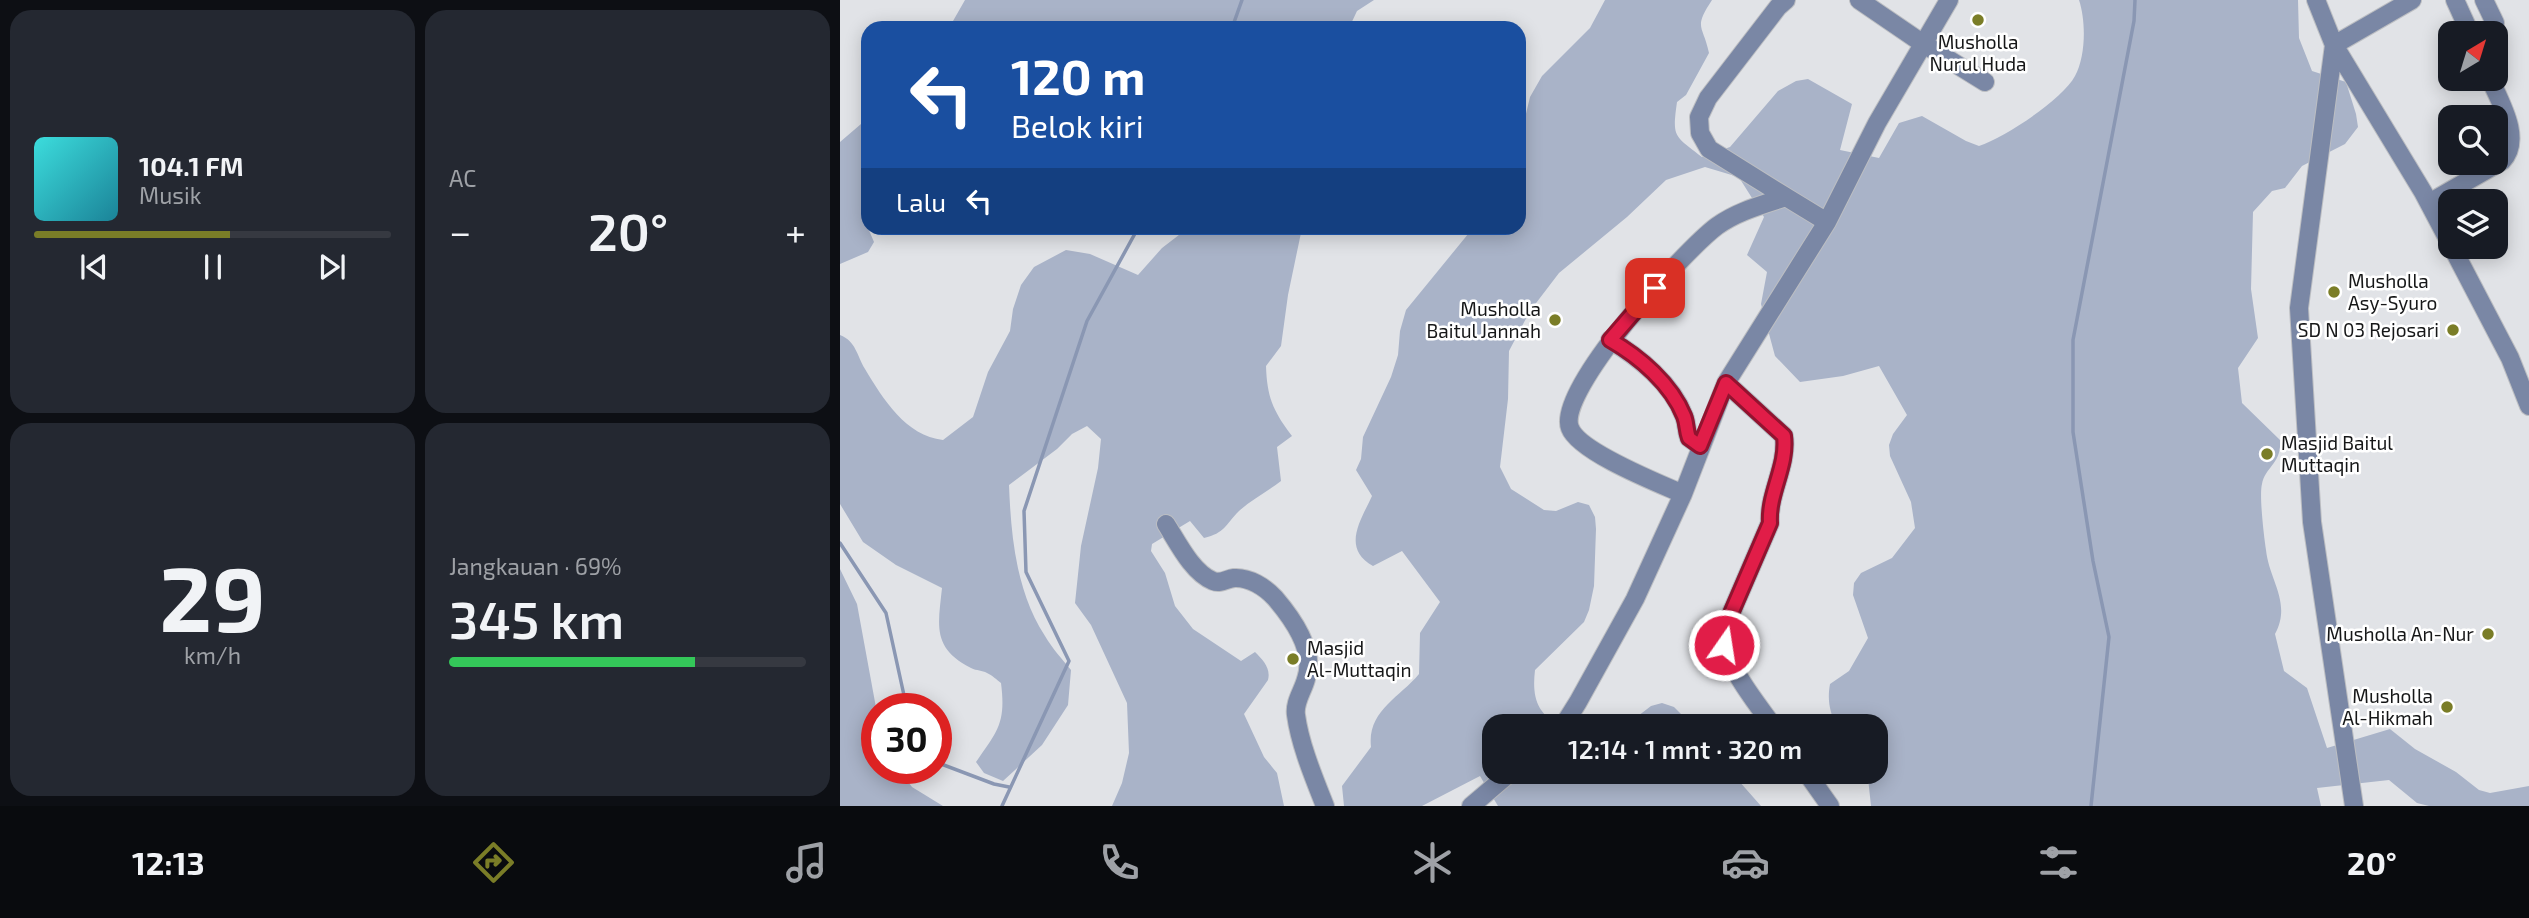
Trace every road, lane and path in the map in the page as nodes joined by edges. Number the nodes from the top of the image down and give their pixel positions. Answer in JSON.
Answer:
{"nodes":[{"id":1,"x":1787,"y":0,"type":"edge"},
{"id":2,"x":1859,"y":0,"type":"edge"},
{"id":3,"x":1949,"y":0,"type":"edge"},
{"id":4,"x":2316,"y":0,"type":"edge"},
{"id":5,"x":2412,"y":0,"type":"edge"},
{"id":6,"x":2455,"y":0,"type":"edge"},
{"id":7,"x":2484,"y":0,"type":"edge"},
{"id":8,"x":2465,"y":21,"type":"edge"},
{"id":9,"x":2494,"y":21,"type":"edge"},
{"id":10,"x":1922,"y":43,"type":"junction"},
{"id":11,"x":2334,"y":45,"type":"junction"},
{"id":12,"x":1985,"y":82,"type":"dead end"},
{"id":13,"x":2495,"y":91,"type":"edge"},
{"id":14,"x":1786,"y":197,"type":"junction"},
{"id":15,"x":2429,"y":203,"type":"junction"},
{"id":16,"x":2438,"y":220,"type":"edge"},
{"id":17,"x":1827,"y":222,"type":"junction"},
{"id":18,"x":2458,"y":259,"type":"edge"},
{"id":19,"x":1610,"y":340,"type":"junction"},
{"id":20,"x":1726,"y":383,"type":"junction"},
{"id":21,"x":2529,"y":406,"type":"edge"},
{"id":22,"x":1700,"y":446,"type":"junction"},
{"id":23,"x":1683,"y":495,"type":"junction"},
{"id":24,"x":1166,"y":524,"type":"dead end"},
{"id":25,"x":1570,"y":714,"type":"edge"},
{"id":26,"x":1765,"y":714,"type":"edge"},
{"id":27,"x":1497,"y":784,"type":"edge"},
{"id":28,"x":1814,"y":784,"type":"edge"},
{"id":29,"x":1325,"y":806,"type":"edge"},
{"id":30,"x":1471,"y":806,"type":"edge"},
{"id":31,"x":1830,"y":806,"type":"edge"},
{"id":32,"x":2354,"y":806,"type":"edge"}],
"edges":[{"from":1,"to":14,"type":"street"},
{"from":2,"to":10,"type":"street"},
{"from":3,"to":10,"type":"street"},
{"from":4,"to":11,"type":"street"},
{"from":5,"to":11,"type":"street"},
{"from":6,"to":8,"type":"street"},
{"from":7,"to":9,"type":"street"},
{"from":10,"to":12,"type":"street"},
{"from":10,"to":17,"type":"street"},
{"from":11,"to":15,"type":"street"},
{"from":11,"to":32,"type":"street"},
{"from":13,"to":15,"type":"street"},
{"from":14,"to":17,"type":"street"},
{"from":14,"to":19,"type":"street"},
{"from":15,"to":16,"type":"street"},
{"from":17,"to":20,"type":"street"},
{"from":18,"to":21,"type":"street"},
{"from":19,"to":22,"type":"street"},
{"from":19,"to":23,"type":"street"},
{"from":20,"to":22,"type":"street"},
{"from":20,"to":26,"type":"street"},
{"from":22,"to":23,"type":"street"},
{"from":23,"to":25,"type":"street"},
{"from":24,"to":29,"type":"street"},
{"from":27,"to":30,"type":"street"},
{"from":28,"to":31,"type":"street"}]}
